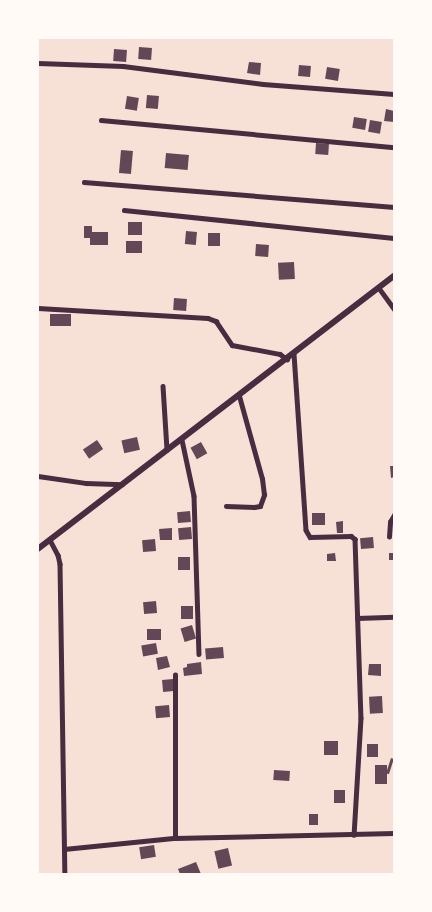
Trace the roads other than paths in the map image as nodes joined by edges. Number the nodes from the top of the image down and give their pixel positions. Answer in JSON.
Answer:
{"nodes":[{"id":1,"x":38,"y":63,"type":"edge"},
{"id":2,"x":394,"y":94,"type":"edge"},
{"id":3,"x":101,"y":120,"type":"dead end"},
{"id":4,"x":394,"y":148,"type":"edge"},
{"id":5,"x":84,"y":182,"type":"dead end"},
{"id":6,"x":394,"y":207,"type":"edge"},
{"id":7,"x":124,"y":210,"type":"dead end"},
{"id":8,"x":394,"y":238,"type":"edge"},
{"id":9,"x":394,"y":276,"type":"edge"},
{"id":10,"x":379,"y":288,"type":"junction"},
{"id":11,"x":38,"y":308,"type":"edge"},
{"id":12,"x":394,"y":309,"type":"edge"},
{"id":13,"x":294,"y":354,"type":"junction"},
{"id":14,"x":287,"y":359,"type":"junction"},
{"id":15,"x":163,"y":386,"type":"dead end"},
{"id":16,"x":239,"y":396,"type":"junction"},
{"id":17,"x":182,"y":440,"type":"junction"},
{"id":18,"x":167,"y":450,"type":"junction"},
{"id":19,"x":38,"y":476,"type":"edge"},
{"id":20,"x":122,"y":484,"type":"junction"},
{"id":21,"x":226,"y":506,"type":"dead end"},
{"id":22,"x":394,"y":515,"type":"edge"},
{"id":23,"x":388,"y":537,"type":"dead end"},
{"id":24,"x":50,"y":540,"type":"junction"},
{"id":25,"x":38,"y":549,"type":"edge"},
{"id":26,"x":394,"y":617,"type":"edge"},
{"id":27,"x":358,"y":618,"type":"junction"},
{"id":28,"x":198,"y":654,"type":"dead end"},
{"id":29,"x":175,"y":675,"type":"dead end"},
{"id":30,"x":394,"y":833,"type":"edge"},
{"id":31,"x":354,"y":835,"type":"junction"},
{"id":32,"x":175,"y":838,"type":"junction"},
{"id":33,"x":64,"y":849,"type":"junction"},
{"id":34,"x":65,"y":874,"type":"edge"}],
"edges":[{"from":1,"to":2,"type":"street"},
{"from":3,"to":4,"type":"street"},
{"from":5,"to":6,"type":"street"},
{"from":7,"to":8,"type":"street"},
{"from":9,"to":10,"type":"street"},
{"from":10,"to":12,"type":"street"},
{"from":10,"to":13,"type":"street"},
{"from":11,"to":14,"type":"street"},
{"from":13,"to":14,"type":"street"},
{"from":13,"to":27,"type":"street"},
{"from":14,"to":16,"type":"street"},
{"from":15,"to":18,"type":"street"},
{"from":16,"to":17,"type":"street"},
{"from":16,"to":21,"type":"street"},
{"from":17,"to":18,"type":"street"},
{"from":17,"to":28,"type":"street"},
{"from":18,"to":20,"type":"street"},
{"from":19,"to":20,"type":"street"},
{"from":20,"to":24,"type":"street"},
{"from":22,"to":23,"type":"street"},
{"from":24,"to":25,"type":"street"},
{"from":24,"to":33,"type":"street"},
{"from":26,"to":27,"type":"street"},
{"from":27,"to":31,"type":"street"},
{"from":29,"to":32,"type":"street"},
{"from":30,"to":31,"type":"street"},
{"from":31,"to":32,"type":"street"},
{"from":32,"to":33,"type":"street"},
{"from":33,"to":34,"type":"street"}]}
